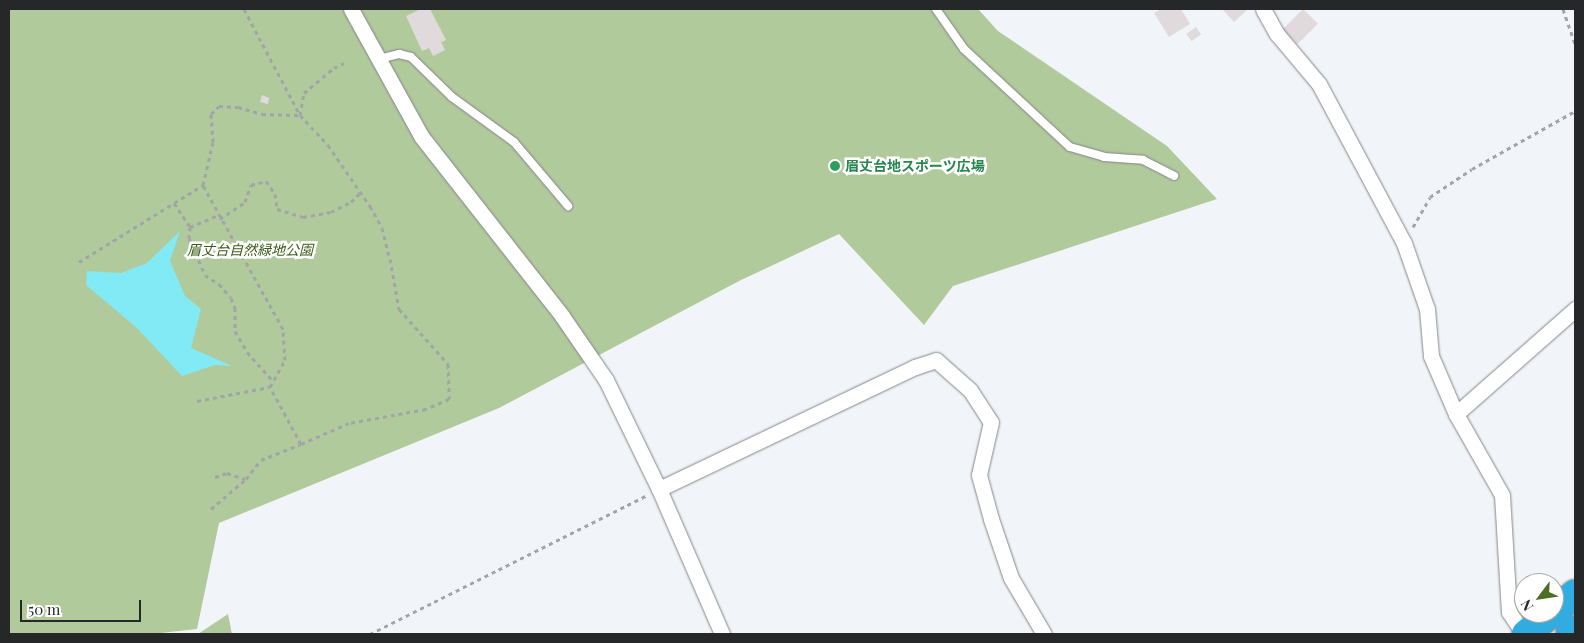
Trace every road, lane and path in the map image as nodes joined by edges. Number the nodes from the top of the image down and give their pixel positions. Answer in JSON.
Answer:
{"nodes":[{"id":1,"x":244,"y":9,"type":"edge"},
{"id":2,"x":352,"y":9,"type":"edge"},
{"id":3,"x":936,"y":9,"type":"edge"},
{"id":4,"x":1263,"y":9,"type":"edge"},
{"id":5,"x":1563,"y":9,"type":"edge"},
{"id":6,"x":1575,"y":43,"type":"edge"},
{"id":7,"x":379,"y":59,"type":"junction"},
{"id":8,"x":344,"y":63,"type":"dead end"},
{"id":9,"x":1575,"y":111,"type":"edge"},
{"id":10,"x":300,"y":115,"type":"junction"},
{"id":11,"x":1174,"y":176,"type":"dead end"},
{"id":12,"x":203,"y":186,"type":"junction"},
{"id":13,"x":361,"y":192,"type":"junction"},
{"id":14,"x":174,"y":203,"type":"junction"},
{"id":15,"x":568,"y":206,"type":"dead end"},
{"id":16,"x":218,"y":215,"type":"junction"},
{"id":17,"x":220,"y":219,"type":"junction"},
{"id":18,"x":190,"y":227,"type":"junction"},
{"id":19,"x":1404,"y":243,"type":"junction"},
{"id":20,"x":79,"y":262,"type":"dead end"},
{"id":21,"x":1575,"y":308,"type":"edge"},
{"id":22,"x":273,"y":382,"type":"junction"},
{"id":23,"x":270,"y":387,"type":"junction"},
{"id":24,"x":197,"y":401,"type":"dead end"},
{"id":25,"x":1456,"y":414,"type":"junction"},
{"id":26,"x":301,"y":444,"type":"junction"},
{"id":27,"x":215,"y":477,"type":"dead end"},
{"id":28,"x":246,"y":479,"type":"junction"},
{"id":29,"x":658,"y":489,"type":"junction"},
{"id":30,"x":212,"y":510,"type":"dead end"},
{"id":31,"x":1575,"y":594,"type":"edge"},
{"id":32,"x":1564,"y":603,"type":"edge"},
{"id":33,"x":1539,"y":623,"type":"edge"},
{"id":34,"x":1575,"y":630,"type":"edge"},
{"id":35,"x":370,"y":634,"type":"edge"},
{"id":36,"x":722,"y":634,"type":"edge"},
{"id":37,"x":1044,"y":634,"type":"edge"},
{"id":38,"x":1525,"y":634,"type":"edge"},
{"id":39,"x":1570,"y":634,"type":"edge"}],
"edges":[{"from":1,"to":10,"type":"path"},
{"from":2,"to":7,"type":"street"},
{"from":3,"to":11,"type":"lane"},
{"from":4,"to":19,"type":"street"},
{"from":5,"to":6,"type":"path"},
{"from":7,"to":15,"type":"lane"},
{"from":7,"to":29,"type":"street"},
{"from":8,"to":10,"type":"path"},
{"from":9,"to":19,"type":"path"},
{"from":10,"to":12,"type":"path"},
{"from":10,"to":13,"type":"path"},
{"from":12,"to":14,"type":"path"},
{"from":12,"to":16,"type":"path"},
{"from":13,"to":17,"type":"path"},
{"from":13,"to":26,"type":"path"},
{"from":14,"to":18,"type":"path"},
{"from":14,"to":20,"type":"path"},
{"from":16,"to":17,"type":"path"},
{"from":16,"to":18,"type":"path"},
{"from":17,"to":22,"type":"path"},
{"from":18,"to":22,"type":"path"},
{"from":19,"to":25,"type":"street"},
{"from":21,"to":25,"type":"street"},
{"from":22,"to":23,"type":"path"},
{"from":23,"to":24,"type":"path"},
{"from":23,"to":26,"type":"path"},
{"from":25,"to":38,"type":"street"},
{"from":26,"to":28,"type":"path"},
{"from":27,"to":28,"type":"path"},
{"from":28,"to":30,"type":"path"},
{"from":29,"to":35,"type":"path"},
{"from":29,"to":36,"type":"street"},
{"from":29,"to":37,"type":"street"},
{"from":31,"to":32,"type":"highway"},
{"from":33,"to":38,"type":"highway"},
{"from":34,"to":39,"type":"highway"}]}
